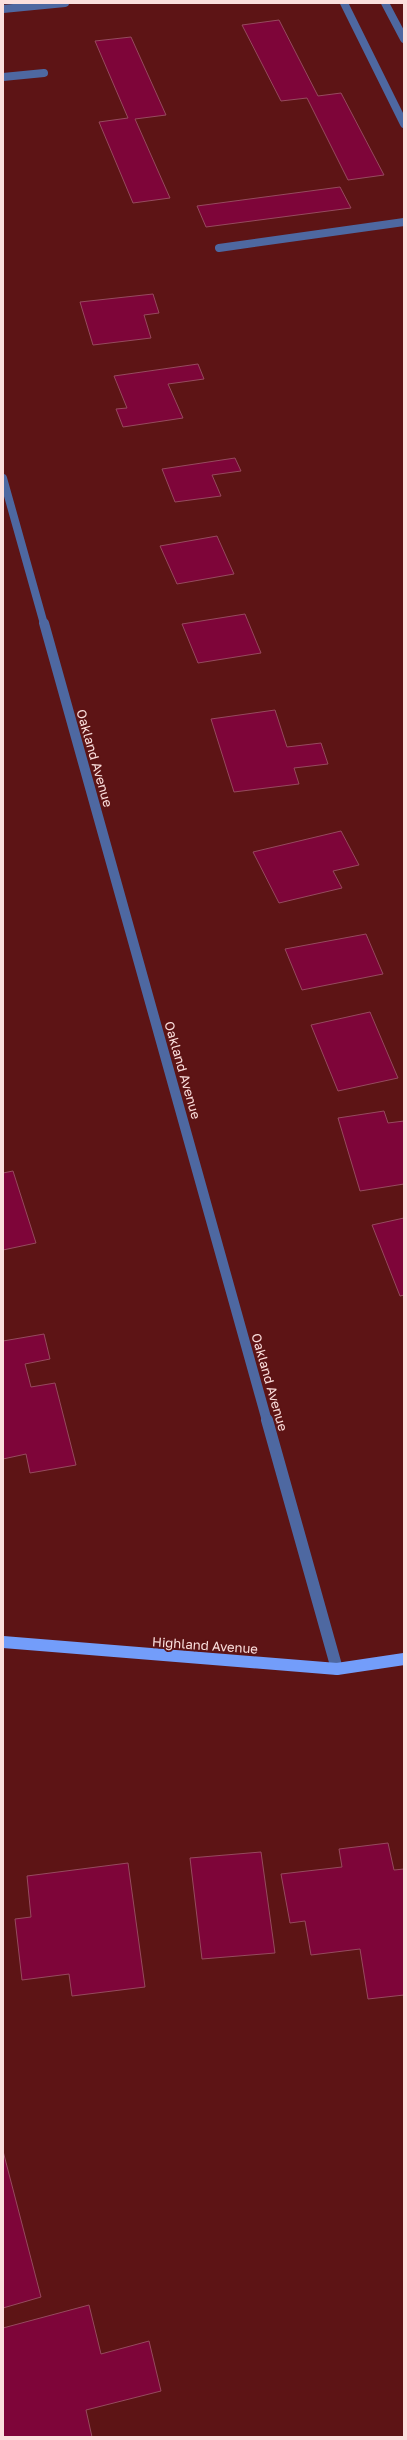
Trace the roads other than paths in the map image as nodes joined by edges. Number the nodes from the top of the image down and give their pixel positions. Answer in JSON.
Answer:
{"nodes":[{"id":1,"x":65,"y":3,"type":"edge"},
{"id":2,"x":344,"y":3,"type":"edge"},
{"id":3,"x":385,"y":3,"type":"edge"},
{"id":4,"x":3,"y":9,"type":"edge"},
{"id":5,"x":404,"y":39,"type":"edge"},
{"id":6,"x":44,"y":73,"type":"dead end"},
{"id":7,"x":3,"y":76,"type":"edge"},
{"id":8,"x":404,"y":124,"type":"edge"},
{"id":9,"x":404,"y":222,"type":"edge"},
{"id":10,"x":219,"y":248,"type":"dead end"},
{"id":11,"x":3,"y":478,"type":"edge"},
{"id":12,"x":3,"y":1642,"type":"edge"},
{"id":13,"x":404,"y":1659,"type":"edge"},
{"id":14,"x":337,"y":1668,"type":"junction"}],
"edges":[{"from":1,"to":4,"type":"street"},
{"from":2,"to":8,"type":"street"},
{"from":3,"to":5,"type":"street"},
{"from":6,"to":7,"type":"street"},
{"from":9,"to":10,"type":"street"},
{"from":11,"to":14,"type":"street","name":"Oakland Avenue"},
{"from":12,"to":14,"type":"main road","name":"Highland Avenue"},
{"from":13,"to":14,"type":"main road","name":"Highland Avenue"}]}
